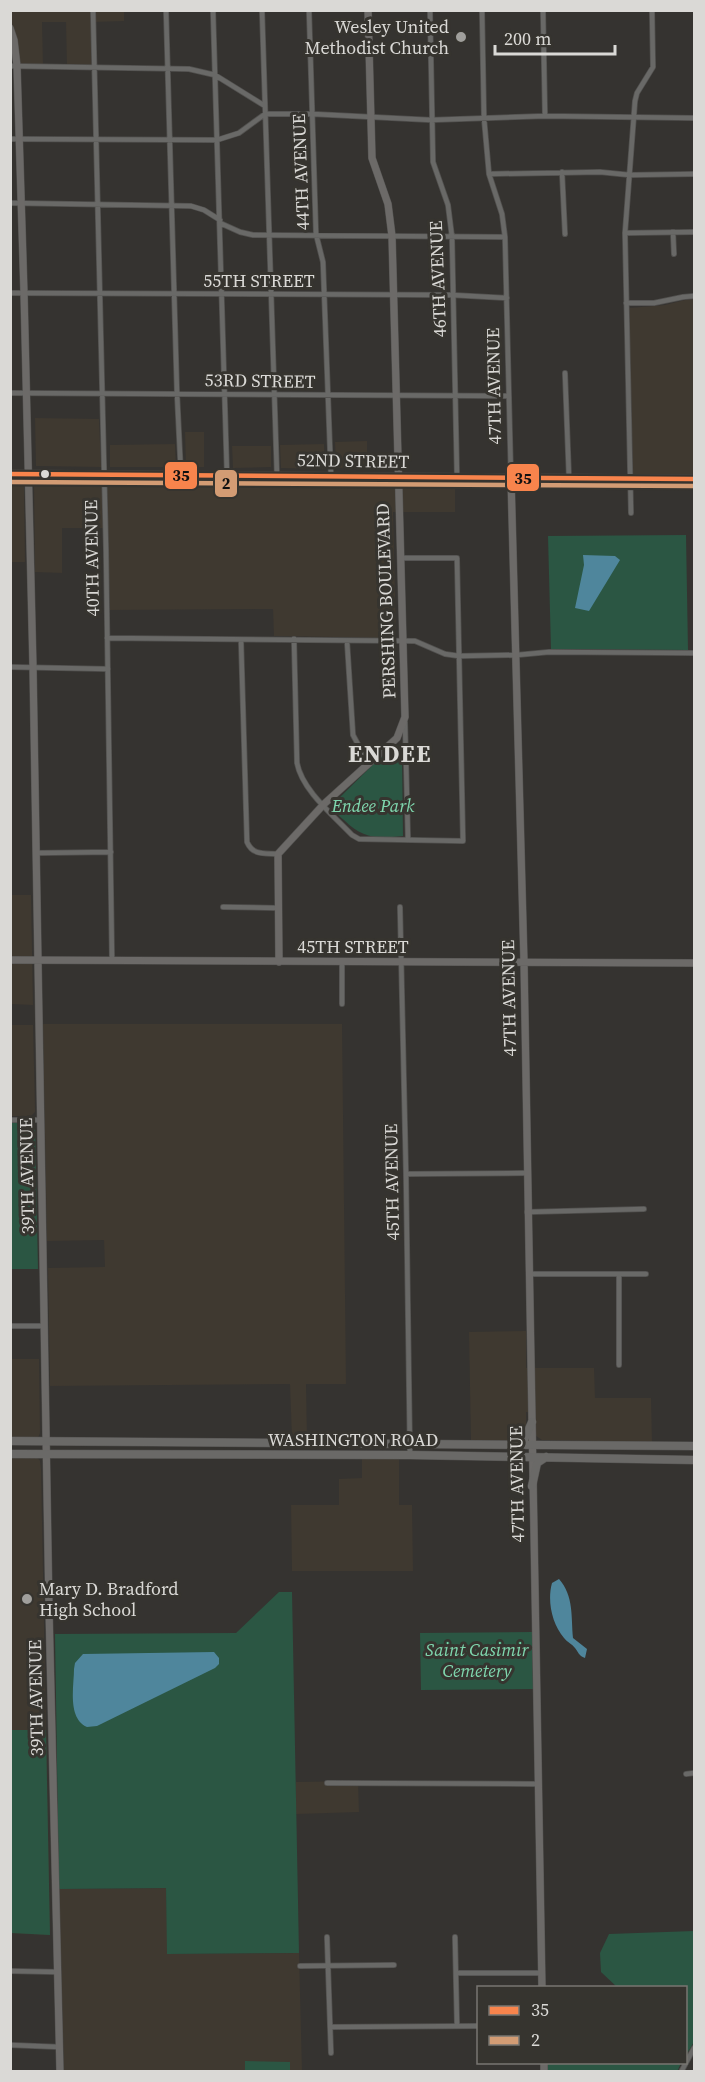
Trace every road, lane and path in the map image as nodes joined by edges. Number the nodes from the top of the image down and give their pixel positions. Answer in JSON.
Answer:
{"nodes":[{"id":1,"x":93,"y":10,"type":"edge"},
{"id":2,"x":166,"y":10,"type":"edge"},
{"id":3,"x":213,"y":10,"type":"edge"},
{"id":4,"x":262,"y":10,"type":"edge"},
{"id":5,"x":309,"y":10,"type":"edge"},
{"id":6,"x":368,"y":10,"type":"edge"},
{"id":7,"x":430,"y":10,"type":"edge"},
{"id":8,"x":482,"y":10,"type":"edge"},
{"id":9,"x":543,"y":10,"type":"edge"},
{"id":10,"x":652,"y":10,"type":"edge"},
{"id":11,"x":10,"y":28,"type":"edge"},
{"id":12,"x":14,"y":66,"type":"edge"},
{"id":13,"x":95,"y":67,"type":"junction"},
{"id":14,"x":168,"y":67,"type":"junction"},
{"id":15,"x":215,"y":75,"type":"junction"},
{"id":16,"x":265,"y":106,"type":"junction"},
{"id":17,"x":265,"y":114,"type":"junction"},
{"id":18,"x":313,"y":114,"type":"junction"},
{"id":19,"x":545,"y":116,"type":"junction"},
{"id":20,"x":370,"y":117,"type":"junction"},
{"id":21,"x":633,"y":117,"type":"junction"},
{"id":22,"x":484,"y":118,"type":"junction"},
{"id":23,"x":694,"y":118,"type":"edge"},
{"id":24,"x":431,"y":120,"type":"junction"},
{"id":25,"x":14,"y":139,"type":"edge"},
{"id":26,"x":95,"y":139,"type":"junction"},
{"id":27,"x":170,"y":140,"type":"junction"},
{"id":28,"x":217,"y":140,"type":"junction"},
{"id":29,"x":562,"y":172,"type":"junction"},
{"id":30,"x":489,"y":174,"type":"junction"},
{"id":31,"x":694,"y":174,"type":"edge"},
{"id":32,"x":630,"y":175,"type":"junction"},
{"id":33,"x":10,"y":203,"type":"edge"},
{"id":34,"x":21,"y":203,"type":"junction"},
{"id":35,"x":97,"y":203,"type":"junction"},
{"id":36,"x":171,"y":204,"type":"junction"},
{"id":37,"x":220,"y":221,"type":"junction"},
{"id":38,"x":673,"y":232,"type":"junction"},
{"id":39,"x":694,"y":232,"type":"edge"},
{"id":40,"x":625,"y":233,"type":"junction"},
{"id":41,"x":316,"y":234,"type":"junction"},
{"id":42,"x":565,"y":234,"type":"dead end"},
{"id":43,"x":269,"y":235,"type":"junction"},
{"id":44,"x":392,"y":236,"type":"junction"},
{"id":45,"x":452,"y":237,"type":"junction"},
{"id":46,"x":505,"y":237,"type":"junction"},
{"id":47,"x":674,"y":254,"type":"dead end"},
{"id":48,"x":10,"y":293,"type":"edge"},
{"id":49,"x":24,"y":293,"type":"junction"},
{"id":50,"x":100,"y":293,"type":"junction"},
{"id":51,"x":175,"y":294,"type":"junction"},
{"id":52,"x":222,"y":294,"type":"junction"},
{"id":53,"x":270,"y":294,"type":"junction"},
{"id":54,"x":325,"y":295,"type":"junction"},
{"id":55,"x":392,"y":295,"type":"junction"},
{"id":56,"x":452,"y":295,"type":"junction"},
{"id":57,"x":694,"y":296,"type":"edge"},
{"id":58,"x":507,"y":298,"type":"junction"},
{"id":59,"x":626,"y":303,"type":"junction"},
{"id":60,"x":566,"y":373,"type":"dead end"},
{"id":61,"x":10,"y":393,"type":"edge"},
{"id":62,"x":26,"y":393,"type":"junction"},
{"id":63,"x":102,"y":393,"type":"junction"},
{"id":64,"x":177,"y":393,"type":"junction"},
{"id":65,"x":226,"y":394,"type":"junction"},
{"id":66,"x":274,"y":394,"type":"junction"},
{"id":67,"x":328,"y":395,"type":"junction"},
{"id":68,"x":395,"y":395,"type":"junction"},
{"id":69,"x":456,"y":395,"type":"junction"},
{"id":70,"x":509,"y":396,"type":"junction"},
{"id":71,"x":10,"y":474,"type":"edge"},
{"id":72,"x":27,"y":474,"type":"junction"},
{"id":73,"x":104,"y":474,"type":"junction"},
{"id":74,"x":181,"y":475,"type":"junction"},
{"id":75,"x":227,"y":475,"type":"junction"},
{"id":76,"x":277,"y":476,"type":"junction"},
{"id":77,"x":331,"y":476,"type":"junction"},
{"id":78,"x":398,"y":477,"type":"junction"},
{"id":79,"x":457,"y":477,"type":"junction"},
{"id":80,"x":511,"y":478,"type":"junction"},
{"id":81,"x":569,"y":478,"type":"junction"},
{"id":82,"x":630,"y":478,"type":"junction"},
{"id":83,"x":694,"y":479,"type":"edge"},
{"id":84,"x":631,"y":513,"type":"dead end"},
{"id":85,"x":400,"y":558,"type":"junction"},
{"id":86,"x":107,"y":638,"type":"junction"},
{"id":87,"x":294,"y":639,"type":"junction"},
{"id":88,"x":241,"y":640,"type":"junction"},
{"id":89,"x":402,"y":640,"type":"junction"},
{"id":90,"x":347,"y":641,"type":"junction"},
{"id":91,"x":694,"y":653,"type":"edge"},
{"id":92,"x":517,"y":655,"type":"junction"},
{"id":93,"x":459,"y":656,"type":"junction"},
{"id":94,"x":10,"y":667,"type":"edge"},
{"id":95,"x":33,"y":667,"type":"junction"},
{"id":96,"x":108,"y":669,"type":"junction"},
{"id":97,"x":405,"y":717,"type":"junction"},
{"id":98,"x":371,"y":760,"type":"junction"},
{"id":99,"x":324,"y":804,"type":"junction"},
{"id":100,"x":408,"y":839,"type":"junction"},
{"id":101,"x":111,"y":852,"type":"junction"},
{"id":102,"x":35,"y":853,"type":"junction"},
{"id":103,"x":278,"y":854,"type":"junction"},
{"id":104,"x":223,"y":907,"type":"dead end"},
{"id":105,"x":400,"y":907,"type":"dead end"},
{"id":106,"x":278,"y":908,"type":"junction"},
{"id":107,"x":10,"y":960,"type":"edge"},
{"id":108,"x":38,"y":960,"type":"junction"},
{"id":109,"x":112,"y":960,"type":"junction"},
{"id":110,"x":279,"y":962,"type":"junction"},
{"id":111,"x":342,"y":962,"type":"junction"},
{"id":112,"x":400,"y":962,"type":"junction"},
{"id":113,"x":524,"y":963,"type":"junction"},
{"id":114,"x":694,"y":963,"type":"edge"},
{"id":115,"x":342,"y":1005,"type":"dead end"},
{"id":116,"x":10,"y":1120,"type":"edge"},
{"id":117,"x":41,"y":1120,"type":"junction"},
{"id":118,"x":526,"y":1173,"type":"junction"},
{"id":119,"x":406,"y":1174,"type":"junction"},
{"id":120,"x":644,"y":1209,"type":"dead end"},
{"id":121,"x":527,"y":1212,"type":"junction"},
{"id":122,"x":530,"y":1274,"type":"junction"},
{"id":123,"x":646,"y":1274,"type":"dead end"},
{"id":124,"x":619,"y":1275,"type":"junction"},
{"id":125,"x":10,"y":1326,"type":"edge"},
{"id":126,"x":45,"y":1326,"type":"junction"},
{"id":127,"x":619,"y":1365,"type":"dead end"},
{"id":128,"x":532,"y":1422,"type":"junction"},
{"id":129,"x":10,"y":1441,"type":"edge"},
{"id":130,"x":46,"y":1442,"type":"junction"},
{"id":131,"x":409,"y":1443,"type":"junction"},
{"id":132,"x":515,"y":1444,"type":"junction"},
{"id":133,"x":532,"y":1444,"type":"junction"},
{"id":134,"x":694,"y":1446,"type":"edge"},
{"id":135,"x":10,"y":1454,"type":"edge"},
{"id":136,"x":46,"y":1454,"type":"junction"},
{"id":137,"x":410,"y":1455,"type":"junction"},
{"id":138,"x":532,"y":1457,"type":"junction"},
{"id":139,"x":548,"y":1457,"type":"junction"},
{"id":140,"x":694,"y":1460,"type":"edge"},
{"id":141,"x":532,"y":1486,"type":"junction"},
{"id":142,"x":694,"y":1773,"type":"edge"},
{"id":143,"x":686,"y":1774,"type":"dead end"},
{"id":144,"x":327,"y":1783,"type":"dead end"},
{"id":145,"x":538,"y":1784,"type":"junction"},
{"id":146,"x":455,"y":1936,"type":"dead end"},
{"id":147,"x":327,"y":1938,"type":"dead end"},
{"id":148,"x":328,"y":1965,"type":"junction"},
{"id":149,"x":394,"y":1965,"type":"dead end"},
{"id":150,"x":300,"y":1966,"type":"dead end"},
{"id":151,"x":10,"y":1971,"type":"edge"},
{"id":152,"x":58,"y":1971,"type":"junction"},
{"id":153,"x":456,"y":1973,"type":"junction"},
{"id":154,"x":542,"y":1973,"type":"junction"},
{"id":155,"x":542,"y":1986,"type":"edge"},
{"id":156,"x":457,"y":2025,"type":"junction"},
{"id":157,"x":477,"y":2026,"type":"edge"},
{"id":158,"x":330,"y":2027,"type":"junction"},
{"id":159,"x":10,"y":2045,"type":"edge"},
{"id":160,"x":60,"y":2047,"type":"junction"},
{"id":161,"x":331,"y":2054,"type":"dead end"},
{"id":162,"x":60,"y":2072,"type":"edge"}],
"edges":[{"from":1,"to":13,"type":"street","name":"40TH AVENUE"},
{"from":2,"to":14,"type":"street"},
{"from":3,"to":15,"type":"street"},
{"from":4,"to":16,"type":"street"},
{"from":5,"to":18,"type":"street","name":"44TH AVENUE"},
{"from":6,"to":20,"type":"street","name":"PERSHING BOULEVARD"},
{"from":7,"to":24,"type":"street","name":"46TH AVENUE"},
{"from":8,"to":22,"type":"street","name":"47TH AVENUE"},
{"from":9,"to":19,"type":"street"},
{"from":10,"to":21,"type":"street"},
{"from":11,"to":12,"type":"street","name":"39TH AVENUE"},
{"from":12,"to":13,"type":"street"},
{"from":12,"to":25,"type":"street","name":"39TH AVENUE"},
{"from":13,"to":14,"type":"street"},
{"from":13,"to":26,"type":"street","name":"40TH AVENUE"},
{"from":14,"to":15,"type":"street"},
{"from":14,"to":27,"type":"street"},
{"from":15,"to":16,"type":"street"},
{"from":15,"to":28,"type":"street"},
{"from":16,"to":17,"type":"street"},
{"from":17,"to":18,"type":"street"},
{"from":17,"to":28,"type":"street"},
{"from":17,"to":43,"type":"street"},
{"from":18,"to":20,"type":"street"},
{"from":18,"to":41,"type":"street","name":"44TH AVENUE"},
{"from":19,"to":21,"type":"street"},
{"from":19,"to":22,"type":"street"},
{"from":20,"to":24,"type":"street"},
{"from":20,"to":44,"type":"street","name":"PERSHING BOULEVARD"},
{"from":21,"to":23,"type":"street"},
{"from":21,"to":32,"type":"street"},
{"from":22,"to":24,"type":"street"},
{"from":22,"to":30,"type":"street","name":"47TH AVENUE"},
{"from":24,"to":45,"type":"street","name":"46TH AVENUE"},
{"from":25,"to":26,"type":"street"},
{"from":25,"to":34,"type":"street","name":"39TH AVENUE"},
{"from":26,"to":27,"type":"street"},
{"from":26,"to":35,"type":"street","name":"40TH AVENUE"},
{"from":27,"to":28,"type":"street"},
{"from":27,"to":36,"type":"street"},
{"from":28,"to":37,"type":"street"},
{"from":29,"to":30,"type":"street"},
{"from":29,"to":32,"type":"street"},
{"from":29,"to":42,"type":"street"},
{"from":30,"to":46,"type":"street","name":"47TH AVENUE"},
{"from":31,"to":32,"type":"street"},
{"from":32,"to":40,"type":"street"},
{"from":33,"to":34,"type":"street"},
{"from":34,"to":35,"type":"street"},
{"from":34,"to":49,"type":"street","name":"39TH AVENUE"},
{"from":35,"to":36,"type":"street"},
{"from":35,"to":50,"type":"street","name":"40TH AVENUE"},
{"from":36,"to":37,"type":"street"},
{"from":36,"to":51,"type":"street"},
{"from":37,"to":43,"type":"street"},
{"from":37,"to":52,"type":"street"},
{"from":38,"to":39,"type":"street"},
{"from":38,"to":40,"type":"street"},
{"from":38,"to":47,"type":"street"},
{"from":40,"to":59,"type":"street"},
{"from":41,"to":43,"type":"street"},
{"from":41,"to":44,"type":"street"},
{"from":41,"to":54,"type":"street","name":"44TH AVENUE"},
{"from":43,"to":53,"type":"street"},
{"from":44,"to":45,"type":"street"},
{"from":44,"to":55,"type":"street","name":"PERSHING BOULEVARD"},
{"from":45,"to":46,"type":"street"},
{"from":45,"to":56,"type":"street","name":"46TH AVENUE"},
{"from":46,"to":58,"type":"street","name":"47TH AVENUE"},
{"from":48,"to":49,"type":"street","name":"55TH STREET"},
{"from":49,"to":50,"type":"street","name":"55TH STREET"},
{"from":49,"to":62,"type":"street","name":"39TH AVENUE"},
{"from":50,"to":51,"type":"street","name":"55TH STREET"},
{"from":50,"to":63,"type":"street","name":"40TH AVENUE"},
{"from":51,"to":52,"type":"street","name":"55TH STREET"},
{"from":51,"to":64,"type":"street"},
{"from":52,"to":53,"type":"street","name":"55TH STREET"},
{"from":52,"to":65,"type":"street"},
{"from":53,"to":54,"type":"street","name":"55TH STREET"},
{"from":53,"to":66,"type":"street"},
{"from":54,"to":55,"type":"street","name":"55TH STREET"},
{"from":54,"to":67,"type":"street","name":"44TH AVENUE"},
{"from":55,"to":56,"type":"street","name":"55TH STREET"},
{"from":55,"to":68,"type":"street","name":"PERSHING BOULEVARD"},
{"from":56,"to":58,"type":"street","name":"55TH STREET"},
{"from":56,"to":69,"type":"street","name":"46TH AVENUE"},
{"from":57,"to":59,"type":"street"},
{"from":58,"to":70,"type":"street","name":"47TH AVENUE"},
{"from":59,"to":82,"type":"street"},
{"from":60,"to":81,"type":"street"},
{"from":61,"to":62,"type":"street","name":"53RD STREET"},
{"from":62,"to":63,"type":"street","name":"53RD STREET"},
{"from":62,"to":72,"type":"street","name":"39TH AVENUE"},
{"from":63,"to":64,"type":"street","name":"53RD STREET"},
{"from":63,"to":73,"type":"street","name":"40TH AVENUE"},
{"from":64,"to":65,"type":"street","name":"53RD STREET"},
{"from":64,"to":74,"type":"street"},
{"from":65,"to":66,"type":"street","name":"53RD STREET"},
{"from":65,"to":75,"type":"street"},
{"from":66,"to":67,"type":"street","name":"53RD STREET"},
{"from":66,"to":76,"type":"street"},
{"from":67,"to":68,"type":"street","name":"53RD STREET"},
{"from":67,"to":77,"type":"street","name":"44TH AVENUE"},
{"from":68,"to":69,"type":"street","name":"53RD STREET"},
{"from":68,"to":78,"type":"street","name":"PERSHING BOULEVARD"},
{"from":69,"to":70,"type":"street","name":"53RD STREET"},
{"from":69,"to":79,"type":"street","name":"46TH AVENUE"},
{"from":70,"to":80,"type":"street","name":"47TH AVENUE"},
{"from":71,"to":72,"type":"main road","name":"52ND STREET"},
{"from":72,"to":73,"type":"main road","name":"52ND STREET"},
{"from":72,"to":95,"type":"street","name":"39TH AVENUE"},
{"from":73,"to":74,"type":"main road","name":"52ND STREET"},
{"from":73,"to":86,"type":"street","name":"40TH AVENUE"},
{"from":74,"to":75,"type":"main road","name":"52ND STREET"},
{"from":75,"to":76,"type":"main road","name":"52ND STREET"},
{"from":76,"to":77,"type":"main road","name":"52ND STREET"},
{"from":77,"to":78,"type":"main road","name":"52ND STREET"},
{"from":78,"to":79,"type":"main road","name":"52ND STREET"},
{"from":78,"to":85,"type":"street","name":"PERSHING BOULEVARD"},
{"from":79,"to":80,"type":"main road","name":"52ND STREET"},
{"from":80,"to":81,"type":"main road","name":"52ND STREET"},
{"from":80,"to":92,"type":"street","name":"47TH AVENUE"},
{"from":81,"to":82,"type":"main road","name":"52ND STREET"},
{"from":82,"to":83,"type":"main road","name":"52ND STREET"},
{"from":82,"to":84,"type":"street"},
{"from":85,"to":89,"type":"street","name":"PERSHING BOULEVARD"},
{"from":85,"to":93,"type":"street"},
{"from":86,"to":88,"type":"street"},
{"from":86,"to":96,"type":"street","name":"40TH AVENUE"},
{"from":87,"to":88,"type":"street"},
{"from":87,"to":90,"type":"street"},
{"from":87,"to":99,"type":"street"},
{"from":88,"to":103,"type":"street"},
{"from":89,"to":90,"type":"street"},
{"from":89,"to":93,"type":"street"},
{"from":89,"to":97,"type":"street","name":"PERSHING BOULEVARD"},
{"from":90,"to":98,"type":"street"},
{"from":91,"to":92,"type":"street"},
{"from":92,"to":93,"type":"street"},
{"from":92,"to":113,"type":"street","name":"47TH AVENUE"},
{"from":93,"to":100,"type":"street"},
{"from":94,"to":95,"type":"street"},
{"from":95,"to":96,"type":"street"},
{"from":95,"to":102,"type":"street","name":"39TH AVENUE"},
{"from":96,"to":101,"type":"street","name":"40TH AVENUE"},
{"from":97,"to":98,"type":"street","name":"PERSHING BOULEVARD"},
{"from":97,"to":100,"type":"street"},
{"from":98,"to":99,"type":"street","name":"PERSHING BOULEVARD"},
{"from":99,"to":100,"type":"street"},
{"from":99,"to":103,"type":"street","name":"PERSHING BOULEVARD"},
{"from":101,"to":102,"type":"street"},
{"from":101,"to":109,"type":"street","name":"40TH AVENUE"},
{"from":102,"to":108,"type":"street","name":"39TH AVENUE"},
{"from":103,"to":106,"type":"street"},
{"from":104,"to":106,"type":"street"},
{"from":105,"to":112,"type":"street","name":"45TH AVENUE"},
{"from":106,"to":110,"type":"street"},
{"from":107,"to":108,"type":"street","name":"45TH STREET"},
{"from":108,"to":109,"type":"street","name":"45TH STREET"},
{"from":108,"to":117,"type":"street","name":"39TH AVENUE"},
{"from":109,"to":110,"type":"street","name":"45TH STREET"},
{"from":110,"to":111,"type":"street","name":"45TH STREET"},
{"from":111,"to":112,"type":"street","name":"45TH STREET"},
{"from":111,"to":115,"type":"street"},
{"from":112,"to":113,"type":"street","name":"45TH STREET"},
{"from":112,"to":119,"type":"street","name":"45TH AVENUE"},
{"from":113,"to":114,"type":"street","name":"45TH STREET"},
{"from":113,"to":118,"type":"street","name":"47TH AVENUE"},
{"from":116,"to":117,"type":"street"},
{"from":117,"to":126,"type":"street","name":"39TH AVENUE"},
{"from":118,"to":119,"type":"street"},
{"from":118,"to":121,"type":"street","name":"47TH AVENUE"},
{"from":119,"to":131,"type":"street","name":"45TH AVENUE"},
{"from":120,"to":121,"type":"street"},
{"from":121,"to":122,"type":"street","name":"47TH AVENUE"},
{"from":122,"to":124,"type":"street"},
{"from":122,"to":128,"type":"street","name":"47TH AVENUE"},
{"from":123,"to":124,"type":"street"},
{"from":124,"to":127,"type":"street"},
{"from":125,"to":126,"type":"street"},
{"from":126,"to":130,"type":"street","name":"39TH AVENUE"},
{"from":128,"to":132,"type":"main road"},
{"from":128,"to":133,"type":"street","name":"47TH AVENUE"},
{"from":129,"to":130,"type":"main road","name":"WASHINGTON ROAD"},
{"from":130,"to":131,"type":"main road","name":"WASHINGTON ROAD"},
{"from":130,"to":136,"type":"street","name":"39TH AVENUE"},
{"from":131,"to":132,"type":"main road","name":"WASHINGTON ROAD"},
{"from":131,"to":137,"type":"street","name":"45TH AVENUE"},
{"from":132,"to":133,"type":"main road","name":"WASHINGTON ROAD"},
{"from":133,"to":134,"type":"main road","name":"WASHINGTON ROAD"},
{"from":133,"to":138,"type":"street","name":"47TH AVENUE"},
{"from":135,"to":136,"type":"main road","name":"WASHINGTON ROAD"},
{"from":136,"to":137,"type":"main road","name":"WASHINGTON ROAD"},
{"from":136,"to":152,"type":"street","name":"39TH AVENUE"},
{"from":137,"to":138,"type":"main road","name":"WASHINGTON ROAD"},
{"from":138,"to":139,"type":"main road","name":"WASHINGTON ROAD"},
{"from":138,"to":141,"type":"street","name":"47TH AVENUE"},
{"from":139,"to":140,"type":"main road","name":"WASHINGTON ROAD"},
{"from":139,"to":141,"type":"main road"},
{"from":141,"to":145,"type":"street","name":"47TH AVENUE"},
{"from":142,"to":143,"type":"street"},
{"from":144,"to":145,"type":"street"},
{"from":145,"to":154,"type":"street","name":"47TH AVENUE"},
{"from":146,"to":153,"type":"street"},
{"from":147,"to":148,"type":"street"},
{"from":148,"to":149,"type":"street"},
{"from":148,"to":150,"type":"street"},
{"from":148,"to":158,"type":"street"},
{"from":151,"to":152,"type":"street"},
{"from":152,"to":160,"type":"street","name":"39TH AVENUE"},
{"from":153,"to":154,"type":"street"},
{"from":153,"to":156,"type":"street"},
{"from":154,"to":155,"type":"street","name":"47TH AVENUE"},
{"from":156,"to":157,"type":"street"},
{"from":156,"to":158,"type":"street"},
{"from":158,"to":161,"type":"street"},
{"from":159,"to":160,"type":"street"},
{"from":160,"to":162,"type":"street","name":"39TH AVENUE"}]}
